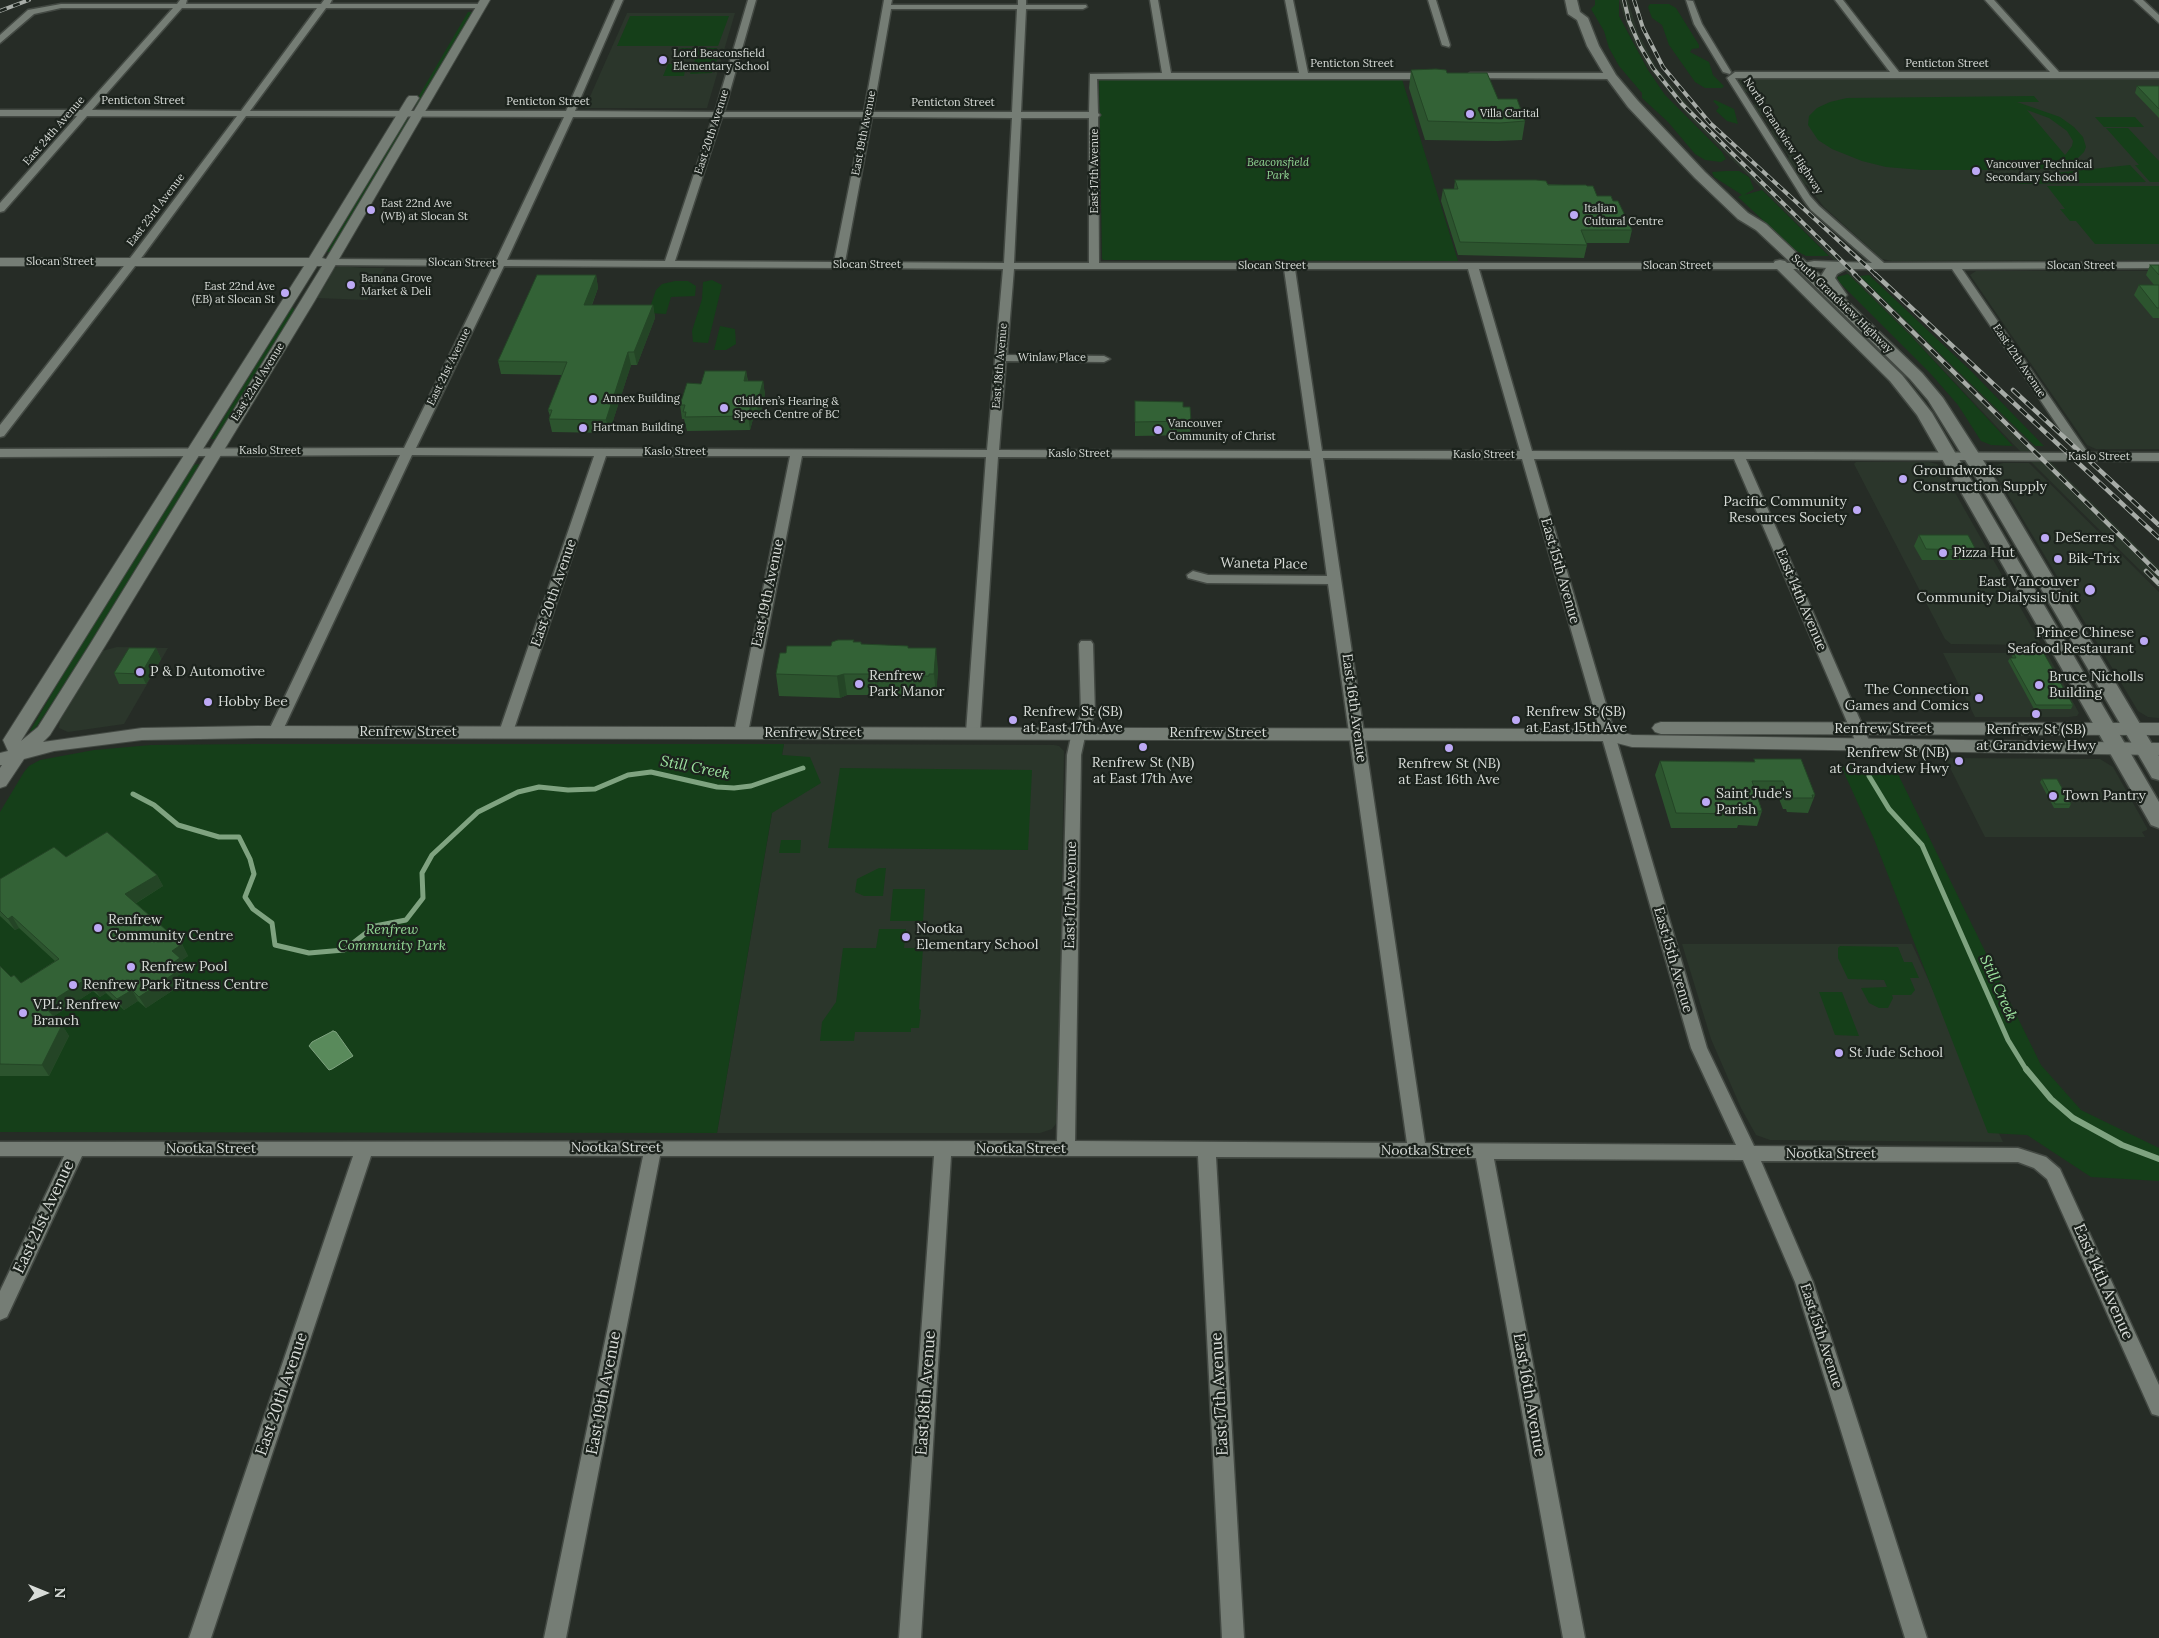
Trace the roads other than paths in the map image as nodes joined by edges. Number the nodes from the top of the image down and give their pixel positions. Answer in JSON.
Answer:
{"nodes":[{"id":1,"x":619,"y":0,"type":"edge"},
{"id":2,"x":752,"y":0,"type":"edge"},
{"id":3,"x":1154,"y":0,"type":"edge"},
{"id":4,"x":1289,"y":0,"type":"edge"},
{"id":5,"x":1432,"y":0,"type":"edge"},
{"id":6,"x":1571,"y":0,"type":"edge"},
{"id":7,"x":1688,"y":0,"type":"edge"},
{"id":8,"x":1839,"y":0,"type":"edge"},
{"id":9,"x":1989,"y":0,"type":"edge"},
{"id":10,"x":2138,"y":0,"type":"edge"},
{"id":11,"x":182,"y":3,"type":"edge"},
{"id":12,"x":326,"y":3,"type":"edge"},
{"id":13,"x":476,"y":3,"type":"edge"},
{"id":14,"x":887,"y":3,"type":"edge"},
{"id":15,"x":1021,"y":4,"type":"edge"},
{"id":16,"x":1083,"y":7,"type":"dead end"},
{"id":17,"x":2159,"y":20,"type":"edge"},
{"id":18,"x":0,"y":40,"type":"edge"},
{"id":19,"x":1446,"y":45,"type":"dead end"},
{"id":20,"x":1167,"y":75,"type":"junction"},
{"id":21,"x":1304,"y":75,"type":"junction"},
{"id":22,"x":1731,"y":75,"type":"junction"},
{"id":23,"x":2159,"y":75,"type":"edge"},
{"id":24,"x":1093,"y":76,"type":"joint"},
{"id":25,"x":1442,"y":76,"type":"edge"},
{"id":26,"x":1459,"y":76,"type":"edge"},
{"id":27,"x":1611,"y":76,"type":"junction"},
{"id":28,"x":1897,"y":76,"type":"junction"},
{"id":29,"x":2057,"y":76,"type":"junction"},
{"id":30,"x":86,"y":112,"type":"junction"},
{"id":31,"x":245,"y":112,"type":"junction"},
{"id":32,"x":405,"y":112,"type":"junction"},
{"id":33,"x":420,"y":112,"type":"junction"},
{"id":34,"x":0,"y":113,"type":"edge"},
{"id":35,"x":570,"y":113,"type":"junction"},
{"id":36,"x":718,"y":114,"type":"junction"},
{"id":37,"x":868,"y":114,"type":"junction"},
{"id":38,"x":1018,"y":115,"type":"junction"},
{"id":39,"x":1095,"y":115,"type":"junction"},
{"id":40,"x":0,"y":209,"type":"edge"},
{"id":41,"x":1743,"y":216,"type":"junction"},
{"id":42,"x":0,"y":262,"type":"edge"},
{"id":43,"x":132,"y":262,"type":"junction"},
{"id":44,"x":313,"y":262,"type":"junction"},
{"id":45,"x":330,"y":262,"type":"junction"},
{"id":46,"x":500,"y":263,"type":"junction"},
{"id":47,"x":669,"y":264,"type":"junction"},
{"id":48,"x":838,"y":265,"type":"junction"},
{"id":49,"x":2159,"y":265,"type":"edge"},
{"id":50,"x":1009,"y":266,"type":"junction"},
{"id":51,"x":1094,"y":266,"type":"junction"},
{"id":52,"x":1289,"y":266,"type":"junction"},
{"id":53,"x":1473,"y":266,"type":"junction"},
{"id":54,"x":1782,"y":266,"type":"junction"},
{"id":55,"x":1803,"y":266,"type":"junction"},
{"id":56,"x":1841,"y":266,"type":"junction"},
{"id":57,"x":1882,"y":266,"type":"junction"},
{"id":58,"x":1955,"y":266,"type":"junction"},
{"id":59,"x":1849,"y":310,"type":"junction"},
{"id":60,"x":1001,"y":358,"type":"junction"},
{"id":61,"x":1104,"y":359,"type":"dead end"},
{"id":62,"x":0,"y":433,"type":"edge"},
{"id":63,"x":194,"y":451,"type":"junction"},
{"id":64,"x":216,"y":451,"type":"junction"},
{"id":65,"x":408,"y":452,"type":"junction"},
{"id":66,"x":0,"y":453,"type":"edge"},
{"id":67,"x":602,"y":453,"type":"junction"},
{"id":68,"x":796,"y":454,"type":"junction"},
{"id":69,"x":993,"y":454,"type":"junction"},
{"id":70,"x":1317,"y":455,"type":"junction"},
{"id":71,"x":1527,"y":455,"type":"junction"},
{"id":72,"x":1738,"y":455,"type":"junction"},
{"id":73,"x":1950,"y":457,"type":"junction"},
{"id":74,"x":1972,"y":457,"type":"junction"},
{"id":75,"x":2085,"y":457,"type":"junction"},
{"id":76,"x":2159,"y":457,"type":"edge"},
{"id":77,"x":1193,"y":575,"type":"dead end"},
{"id":78,"x":1334,"y":580,"type":"junction"},
{"id":79,"x":1086,"y":644,"type":"dead end"},
{"id":80,"x":2106,"y":729,"type":"junction"},
{"id":81,"x":2133,"y":729,"type":"junction"},
{"id":82,"x":2159,"y":729,"type":"edge"},
{"id":83,"x":275,"y":732,"type":"junction"},
{"id":84,"x":506,"y":732,"type":"junction"},
{"id":85,"x":973,"y":732,"type":"junction"},
{"id":86,"x":1079,"y":732,"type":"junction"},
{"id":87,"x":741,"y":733,"type":"junction"},
{"id":88,"x":1357,"y":734,"type":"junction"},
{"id":89,"x":1609,"y":735,"type":"junction"},
{"id":90,"x":1860,"y":737,"type":"junction"},
{"id":91,"x":2152,"y":748,"type":"edge"},
{"id":92,"x":2117,"y":749,"type":"junction"},
{"id":93,"x":18,"y":754,"type":"junction"},
{"id":94,"x":0,"y":759,"type":"edge"},
{"id":95,"x":2159,"y":773,"type":"edge"},
{"id":96,"x":0,"y":782,"type":"edge"},
{"id":97,"x":2159,"y":820,"type":"edge"},
{"id":98,"x":653,"y":1148,"type":"junction"},
{"id":99,"x":1066,"y":1148,"type":"junction"},
{"id":100,"x":0,"y":1149,"type":"edge"},
{"id":101,"x":364,"y":1149,"type":"junction"},
{"id":102,"x":943,"y":1149,"type":"junction"},
{"id":103,"x":76,"y":1150,"type":"junction"},
{"id":104,"x":1207,"y":1150,"type":"junction"},
{"id":105,"x":1417,"y":1151,"type":"junction"},
{"id":106,"x":1484,"y":1151,"type":"junction"},
{"id":107,"x":1749,"y":1154,"type":"junction"},
{"id":108,"x":2040,"y":1162,"type":"joint"},
{"id":109,"x":0,"y":1311,"type":"edge"},
{"id":110,"x":2159,"y":1407,"type":"edge"},
{"id":111,"x":200,"y":1638,"type":"edge"},
{"id":112,"x":555,"y":1638,"type":"edge"},
{"id":113,"x":910,"y":1638,"type":"edge"},
{"id":114,"x":1233,"y":1638,"type":"edge"},
{"id":115,"x":1574,"y":1638,"type":"edge"},
{"id":116,"x":1916,"y":1638,"type":"edge"}],
"edges":[{"from":1,"to":35,"type":"street","name":"East 21st Avenue"},
{"from":2,"to":36,"type":"street","name":"East 20th Avenue"},
{"from":3,"to":20,"type":"street"},
{"from":4,"to":21,"type":"street"},
{"from":5,"to":19,"type":"street"},
{"from":6,"to":27,"type":"main road","name":"South Grandview Highway"},
{"from":7,"to":22,"type":"street","name":"North Grandview Highway"},
{"from":8,"to":28,"type":"street"},
{"from":9,"to":29,"type":"street"},
{"from":10,"to":17,"type":"street"},
{"from":11,"to":12,"type":"street"},
{"from":11,"to":18,"type":"street"},
{"from":11,"to":30,"type":"street","name":"East 24th Avenue"},
{"from":12,"to":13,"type":"street"},
{"from":12,"to":31,"type":"street","name":"East 23rd Avenue"},
{"from":13,"to":32,"type":"street","name":"East 22nd Avenue"},
{"from":13,"to":33,"type":"street","name":"East 22nd Avenue"},
{"from":14,"to":15,"type":"street"},
{"from":14,"to":37,"type":"street","name":"East 19th Avenue"},
{"from":15,"to":16,"type":"street"},
{"from":15,"to":38,"type":"street","name":"East 18th Avenue"},
{"from":20,"to":21,"type":"street","name":"Penticton Street"},
{"from":20,"to":24,"type":"street","name":"Penticton Street"},
{"from":21,"to":25,"type":"street","name":"Penticton Street"},
{"from":22,"to":28,"type":"street","name":"Penticton Street"},
{"from":22,"to":57,"type":"street","name":"North Grandview Highway"},
{"from":23,"to":29,"type":"street","name":"Penticton Street"},
{"from":24,"to":39,"type":"street","name":"East 17th Avenue"},
{"from":26,"to":27,"type":"street"},
{"from":27,"to":41,"type":"main road","name":"South Grandview Highway"},
{"from":28,"to":29,"type":"street","name":"Penticton Street"},
{"from":30,"to":31,"type":"street","name":"Penticton Street"},
{"from":30,"to":34,"type":"street","name":"Penticton Street"},
{"from":30,"to":40,"type":"street","name":"East 24th Avenue"},
{"from":31,"to":32,"type":"street","name":"Penticton Street"},
{"from":31,"to":43,"type":"street","name":"East 23rd Avenue"},
{"from":32,"to":33,"type":"street","name":"Penticton Street"},
{"from":32,"to":44,"type":"street","name":"East 22nd Avenue"},
{"from":33,"to":35,"type":"street","name":"Penticton Street"},
{"from":33,"to":45,"type":"street","name":"East 22nd Avenue"},
{"from":35,"to":36,"type":"street","name":"Penticton Street"},
{"from":35,"to":46,"type":"street","name":"East 21st Avenue"},
{"from":36,"to":37,"type":"street","name":"Penticton Street"},
{"from":36,"to":47,"type":"street","name":"East 20th Avenue"},
{"from":37,"to":38,"type":"street","name":"Penticton Street"},
{"from":37,"to":48,"type":"street","name":"East 19th Avenue"},
{"from":38,"to":39,"type":"street","name":"Penticton Street"},
{"from":38,"to":50,"type":"street","name":"East 18th Avenue"},
{"from":39,"to":51,"type":"street","name":"East 17th Avenue"},
{"from":41,"to":54,"type":"main road","name":"South Grandview Highway"},
{"from":41,"to":55,"type":"main road","name":"South Grandview Highway"},
{"from":42,"to":43,"type":"street","name":"Slocan Street"},
{"from":43,"to":44,"type":"street","name":"Slocan Street"},
{"from":43,"to":62,"type":"street","name":"East 23rd Avenue"},
{"from":44,"to":45,"type":"street","name":"Slocan Street"},
{"from":44,"to":63,"type":"street","name":"East 22nd Avenue"},
{"from":45,"to":46,"type":"street","name":"Slocan Street"},
{"from":45,"to":64,"type":"street","name":"East 22nd Avenue"},
{"from":46,"to":47,"type":"street","name":"Slocan Street"},
{"from":46,"to":65,"type":"street","name":"East 21st Avenue"},
{"from":47,"to":48,"type":"street","name":"Slocan Street"},
{"from":48,"to":50,"type":"street","name":"Slocan Street"},
{"from":49,"to":58,"type":"street","name":"Slocan Street"},
{"from":50,"to":51,"type":"street","name":"Slocan Street"},
{"from":50,"to":60,"type":"street","name":"East 18th Avenue"},
{"from":51,"to":52,"type":"street","name":"Slocan Street"},
{"from":52,"to":53,"type":"street","name":"Slocan Street"},
{"from":52,"to":70,"type":"street","name":"East 16th Avenue"},
{"from":53,"to":54,"type":"street","name":"Slocan Street"},
{"from":53,"to":71,"type":"street","name":"East 15th Avenue"},
{"from":54,"to":55,"type":"street","name":"Slocan Street"},
{"from":54,"to":73,"type":"main road","name":"South Grandview Highway"},
{"from":55,"to":56,"type":"street","name":"Slocan Street"},
{"from":55,"to":59,"type":"main road","name":"South Grandview Highway"},
{"from":56,"to":57,"type":"street","name":"Slocan Street"},
{"from":56,"to":59,"type":"main road"},
{"from":57,"to":58,"type":"street","name":"Slocan Street"},
{"from":58,"to":75,"type":"street","name":"East 12th Avenue"},
{"from":59,"to":74,"type":"main road","name":"South Grandview Highway"},
{"from":60,"to":61,"type":"street","name":"Winlaw Place"},
{"from":60,"to":69,"type":"street","name":"East 18th Avenue"},
{"from":63,"to":64,"type":"street","name":"Kaslo Street"},
{"from":63,"to":66,"type":"street","name":"Kaslo Street"},
{"from":63,"to":93,"type":"street","name":"East 22nd Avenue"},
{"from":64,"to":65,"type":"street","name":"Kaslo Street"},
{"from":64,"to":93,"type":"street","name":"East 22nd Avenue"},
{"from":65,"to":67,"type":"street","name":"Kaslo Street"},
{"from":65,"to":83,"type":"street","name":"East 21st Avenue"},
{"from":67,"to":68,"type":"street","name":"Kaslo Street"},
{"from":67,"to":84,"type":"street","name":"East 20th Avenue"},
{"from":68,"to":69,"type":"street","name":"Kaslo Street"},
{"from":68,"to":87,"type":"street","name":"East 19th Avenue"},
{"from":69,"to":70,"type":"street","name":"Kaslo Street"},
{"from":69,"to":85,"type":"street","name":"East 18th Avenue"},
{"from":70,"to":71,"type":"street","name":"Kaslo Street"},
{"from":70,"to":78,"type":"street","name":"East 16th Avenue"},
{"from":71,"to":72,"type":"street","name":"Kaslo Street"},
{"from":71,"to":89,"type":"street","name":"East 15th Avenue"},
{"from":72,"to":73,"type":"street","name":"Kaslo Street"},
{"from":72,"to":90,"type":"street","name":"East 14th Avenue"},
{"from":73,"to":74,"type":"street","name":"Kaslo Street"},
{"from":73,"to":80,"type":"main road","name":"South Grandview Highway"},
{"from":74,"to":75,"type":"street","name":"Kaslo Street"},
{"from":74,"to":81,"type":"main road","name":"South Grandview Highway"},
{"from":75,"to":76,"type":"street","name":"Kaslo Street"},
{"from":77,"to":78,"type":"street","name":"Waneta Place"},
{"from":78,"to":88,"type":"street","name":"East 16th Avenue"},
{"from":79,"to":86,"type":"street","name":"East 17th Avenue"},
{"from":80,"to":81,"type":"street","name":"Renfrew Street"},
{"from":80,"to":90,"type":"street","name":"Renfrew Street"},
{"from":80,"to":92,"type":"main road","name":"South Grandview Highway"},
{"from":81,"to":82,"type":"street","name":"Renfrew Street"},
{"from":81,"to":91,"type":"main road","name":"South Grandview Highway"},
{"from":83,"to":84,"type":"street","name":"Renfrew Street"},
{"from":83,"to":93,"type":"street","name":"Renfrew Street"},
{"from":84,"to":87,"type":"street","name":"Renfrew Street"},
{"from":85,"to":86,"type":"street","name":"Renfrew Street"},
{"from":85,"to":87,"type":"street","name":"Renfrew Street"},
{"from":86,"to":88,"type":"street","name":"Renfrew Street"},
{"from":86,"to":99,"type":"street","name":"East 17th Avenue"},
{"from":88,"to":89,"type":"street","name":"Renfrew Street"},
{"from":88,"to":105,"type":"street","name":"East 16th Avenue"},
{"from":89,"to":90,"type":"street","name":"Renfrew Street"},
{"from":89,"to":107,"type":"street","name":"East 15th Avenue"},
{"from":90,"to":92,"type":"street","name":"Renfrew Street"},
{"from":91,"to":92,"type":"street","name":"Renfrew Street"},
{"from":91,"to":95,"type":"main road","name":"South Grandview Highway"},
{"from":92,"to":97,"type":"main road","name":"South Grandview Highway"},
{"from":93,"to":94,"type":"street","name":"Renfrew Street"},
{"from":93,"to":96,"type":"street","name":"East 22nd Avenue"},
{"from":98,"to":101,"type":"street","name":"Nootka Street"},
{"from":98,"to":102,"type":"street","name":"Nootka Street"},
{"from":98,"to":112,"type":"street","name":"East 19th Avenue"},
{"from":99,"to":102,"type":"street","name":"Nootka Street"},
{"from":99,"to":104,"type":"street","name":"Nootka Street"},
{"from":100,"to":103,"type":"street","name":"Nootka Street"},
{"from":101,"to":103,"type":"street","name":"Nootka Street"},
{"from":101,"to":111,"type":"street","name":"East 20th Avenue"},
{"from":102,"to":113,"type":"street","name":"East 18th Avenue"},
{"from":103,"to":109,"type":"street","name":"East 21st Avenue"},
{"from":104,"to":105,"type":"street","name":"Nootka Street"},
{"from":104,"to":114,"type":"street","name":"East 17th Avenue"},
{"from":105,"to":106,"type":"street","name":"Nootka Street"},
{"from":106,"to":107,"type":"street","name":"Nootka Street"},
{"from":106,"to":115,"type":"street","name":"East 16th Avenue"},
{"from":107,"to":108,"type":"street","name":"Nootka Street"},
{"from":107,"to":116,"type":"street","name":"East 15th Avenue"},
{"from":108,"to":110,"type":"street","name":"East 14th Avenue"}]}
